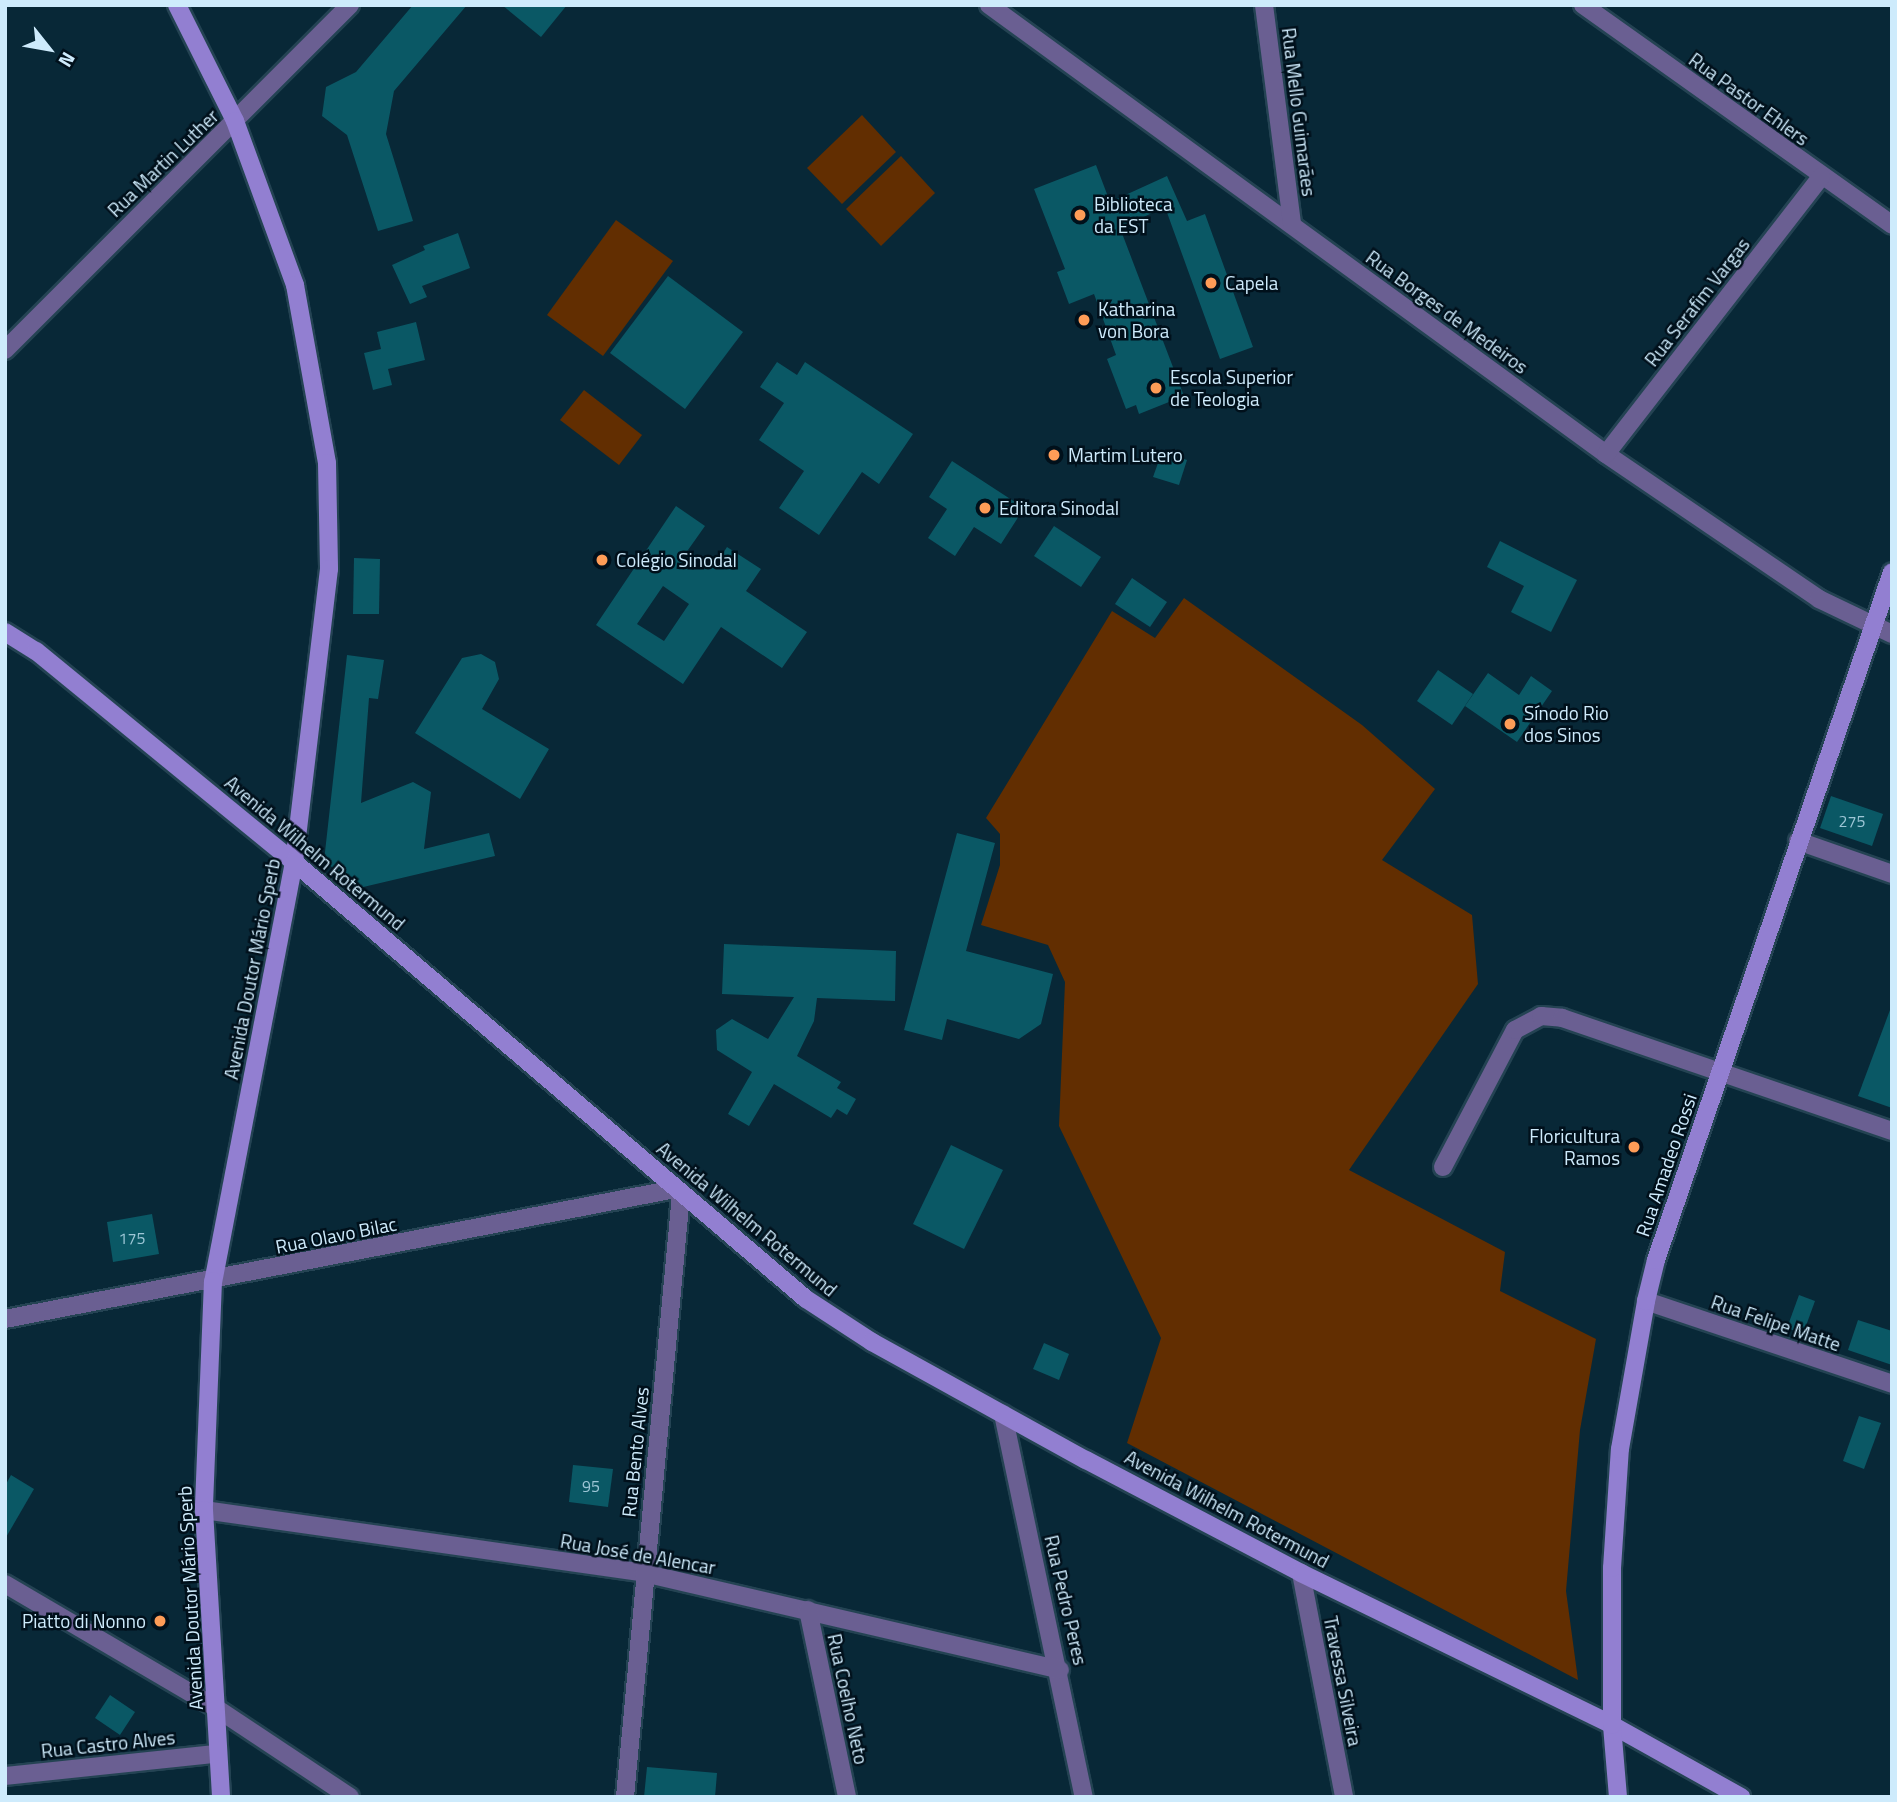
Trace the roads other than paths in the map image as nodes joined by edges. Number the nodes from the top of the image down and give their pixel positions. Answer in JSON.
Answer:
{"nodes":[{"id":1,"x":177,"y":5,"type":"edge"},
{"id":2,"x":350,"y":5,"type":"edge"},
{"id":3,"x":989,"y":5,"type":"edge"},
{"id":4,"x":1264,"y":5,"type":"edge"},
{"id":5,"x":1583,"y":5,"type":"edge"},
{"id":6,"x":235,"y":121,"type":"junction"},
{"id":7,"x":1821,"y":177,"type":"junction"},
{"id":8,"x":1292,"y":225,"type":"junction"},
{"id":9,"x":1892,"y":225,"type":"edge"},
{"id":10,"x":5,"y":350,"type":"edge"},
{"id":11,"x":1606,"y":454,"type":"junction"},
{"id":12,"x":1892,"y":572,"type":"edge"},
{"id":13,"x":1872,"y":627,"type":"junction"},
{"id":14,"x":5,"y":632,"type":"edge"},
{"id":15,"x":1892,"y":634,"type":"edge"},
{"id":16,"x":1798,"y":841,"type":"junction"},
{"id":17,"x":294,"y":862,"type":"junction"},
{"id":18,"x":1892,"y":874,"type":"edge"},
{"id":19,"x":1720,"y":1070,"type":"junction"},
{"id":20,"x":1892,"y":1131,"type":"edge"},
{"id":21,"x":1443,"y":1167,"type":"dead end"},
{"id":22,"x":678,"y":1192,"type":"junction"},
{"id":23,"x":213,"y":1281,"type":"junction"},
{"id":24,"x":1646,"y":1301,"type":"junction"},
{"id":25,"x":5,"y":1319,"type":"edge"},
{"id":26,"x":1892,"y":1384,"type":"edge"},
{"id":27,"x":1003,"y":1414,"type":"junction"},
{"id":28,"x":204,"y":1510,"type":"junction"},
{"id":29,"x":644,"y":1573,"type":"junction"},
{"id":30,"x":1301,"y":1573,"type":"junction"},
{"id":31,"x":5,"y":1584,"type":"edge"},
{"id":32,"x":808,"y":1610,"type":"junction"},
{"id":33,"x":1060,"y":1670,"type":"junction"},
{"id":34,"x":216,"y":1708,"type":"junction"},
{"id":35,"x":1612,"y":1725,"type":"junction"},
{"id":36,"x":216,"y":1754,"type":"junction"},
{"id":37,"x":5,"y":1776,"type":"edge"},
{"id":38,"x":221,"y":1797,"type":"edge"},
{"id":39,"x":350,"y":1797,"type":"edge"},
{"id":40,"x":625,"y":1797,"type":"edge"},
{"id":41,"x":847,"y":1797,"type":"edge"},
{"id":42,"x":1084,"y":1797,"type":"edge"},
{"id":43,"x":1344,"y":1797,"type":"edge"},
{"id":44,"x":1618,"y":1797,"type":"edge"},
{"id":45,"x":1741,"y":1797,"type":"edge"}],
"edges":[{"from":1,"to":6,"type":"street","name":"Avenida Doutor Mário Sperb"},
{"from":2,"to":6,"type":"street","name":"Rua Martin Luther"},
{"from":3,"to":8,"type":"street","name":"Rua Borges de Medeiros"},
{"from":4,"to":8,"type":"street","name":"Rua Mello Guimarães"},
{"from":5,"to":7,"type":"street","name":"Rua Pastor Ehlers"},
{"from":6,"to":10,"type":"street","name":"Rua Martin Luther"},
{"from":6,"to":17,"type":"street","name":"Avenida Doutor Mário Sperb"},
{"from":7,"to":9,"type":"street","name":"Rua Pastor Ehlers"},
{"from":7,"to":11,"type":"street","name":"Rua Serafim Vargas"},
{"from":8,"to":11,"type":"street","name":"Rua Borges de Medeiros"},
{"from":11,"to":13,"type":"street","name":"Rua Borges de Medeiros"},
{"from":12,"to":13,"type":"street","name":"Rua Amadeo Rossi"},
{"from":13,"to":15,"type":"street","name":"Rua Borges de Medeiros"},
{"from":13,"to":16,"type":"street","name":"Rua Amadeo Rossi"},
{"from":14,"to":17,"type":"street","name":"Avenida Wilhelm Rotermund"},
{"from":16,"to":18,"type":"street"},
{"from":16,"to":19,"type":"street","name":"Rua Amadeo Rossi"},
{"from":17,"to":22,"type":"street","name":"Avenida Wilhelm Rotermund"},
{"from":17,"to":23,"type":"street","name":"Avenida Doutor Mário Sperb"},
{"from":19,"to":20,"type":"street"},
{"from":19,"to":21,"type":"street"},
{"from":19,"to":24,"type":"street","name":"Rua Amadeo Rossi"},
{"from":22,"to":23,"type":"street","name":"Rua Olavo Bilac"},
{"from":22,"to":27,"type":"street","name":"Avenida Wilhelm Rotermund"},
{"from":22,"to":29,"type":"street","name":"Rua Bento Alves"},
{"from":23,"to":25,"type":"street","name":"Rua Olavo Bilac"},
{"from":23,"to":28,"type":"street","name":"Avenida Doutor Mário Sperb"},
{"from":24,"to":26,"type":"street","name":"Rua Felipe Matte"},
{"from":24,"to":35,"type":"street","name":"Rua Amadeo Rossi"},
{"from":27,"to":30,"type":"street","name":"Avenida Wilhelm Rotermund"},
{"from":27,"to":33,"type":"street","name":"Rua Pedro Peres"},
{"from":28,"to":29,"type":"street","name":"Rua José de Alencar"},
{"from":28,"to":34,"type":"street","name":"Avenida Doutor Mário Sperb"},
{"from":29,"to":32,"type":"street","name":"Rua José de Alencar"},
{"from":29,"to":40,"type":"street","name":"Rua Bento Alves"},
{"from":30,"to":35,"type":"street","name":"Avenida Wilhelm Rotermund"},
{"from":30,"to":43,"type":"street","name":"Travessa Silveira"},
{"from":31,"to":34,"type":"street"},
{"from":32,"to":33,"type":"street","name":"Rua José de Alencar"},
{"from":32,"to":41,"type":"street","name":"Rua Coelho Neto"},
{"from":33,"to":42,"type":"street","name":"Rua Pedro Peres"},
{"from":34,"to":36,"type":"street","name":"Avenida Doutor Mário Sperb"},
{"from":34,"to":39,"type":"street"},
{"from":35,"to":44,"type":"street","name":"Rua Amadeo Rossi"},
{"from":35,"to":45,"type":"street","name":"Avenida Wilhelm Rotermund"},
{"from":36,"to":37,"type":"street","name":"Rua Castro Alves"},
{"from":36,"to":38,"type":"street","name":"Avenida Doutor Mário Sperb"}]}
